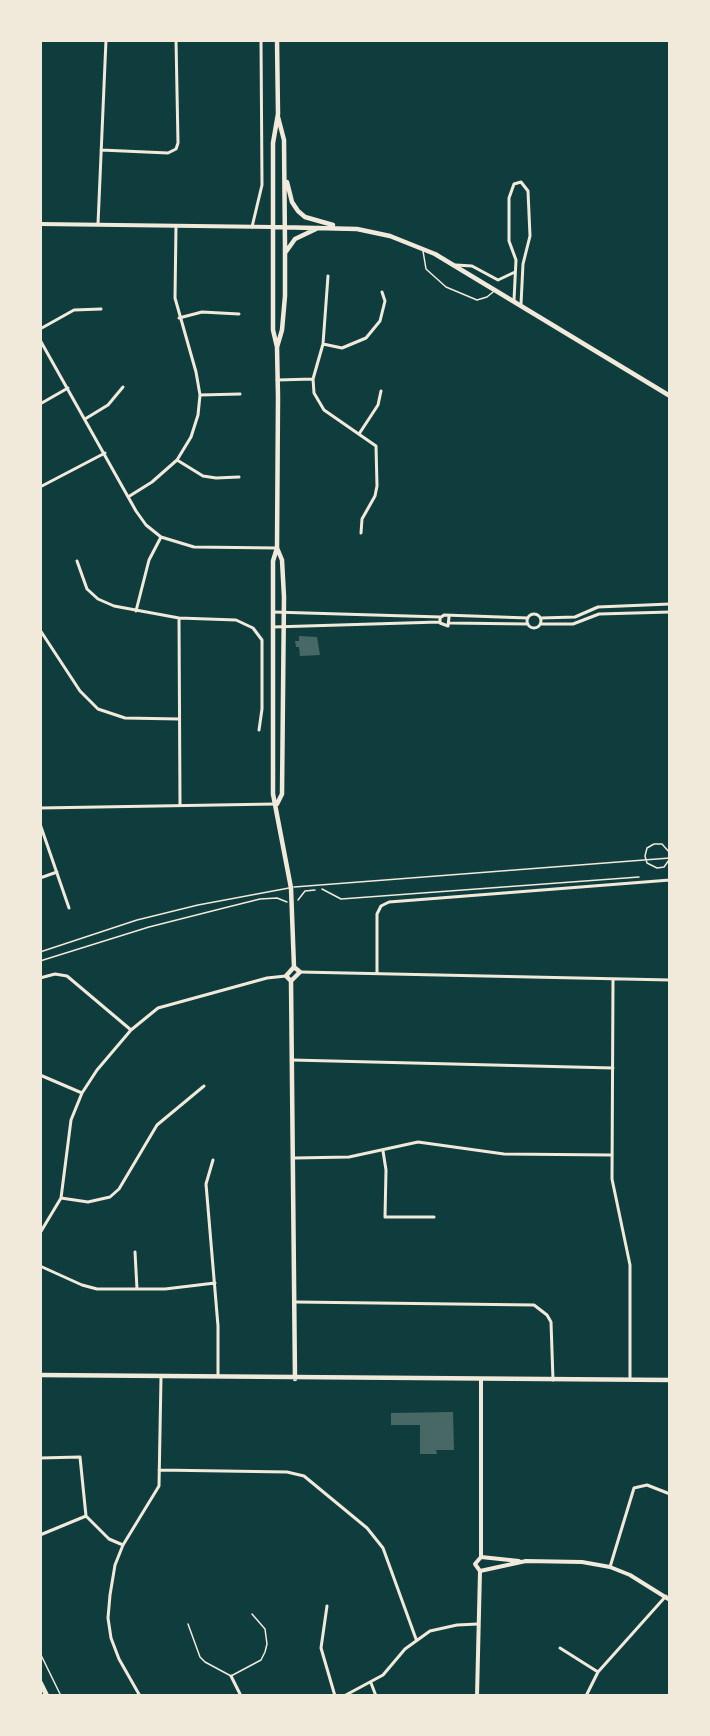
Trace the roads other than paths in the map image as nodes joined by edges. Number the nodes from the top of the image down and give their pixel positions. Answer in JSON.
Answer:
{"nodes":[{"id":1,"x":106,"y":40,"type":"edge"},
{"id":2,"x":176,"y":40,"type":"edge"},
{"id":3,"x":261,"y":40,"type":"edge"},
{"id":4,"x":277,"y":40,"type":"edge"},
{"id":5,"x":278,"y":114,"type":"junction"},
{"id":6,"x":101,"y":150,"type":"junction"},
{"id":7,"x":285,"y":173,"type":"junction"},
{"id":8,"x":40,"y":224,"type":"edge"},
{"id":9,"x":98,"y":224,"type":"junction"},
{"id":10,"x":176,"y":225,"type":"junction"},
{"id":11,"x":252,"y":227,"type":"junction"},
{"id":12,"x":273,"y":227,"type":"junction"},
{"id":13,"x":285,"y":227,"type":"junction"},
{"id":14,"x":321,"y":227,"type":"junction"},
{"id":15,"x":342,"y":227,"type":"junction"},
{"id":16,"x":423,"y":250,"type":"junction"},
{"id":17,"x":285,"y":253,"type":"junction"},
{"id":18,"x":454,"y":265,"type":"junction"},
{"id":19,"x":516,"y":270,"type":"junction"},
{"id":20,"x":328,"y":276,"type":"dead end"},
{"id":21,"x":495,"y":289,"type":"junction"},
{"id":22,"x":382,"y":292,"type":"dead end"},
{"id":23,"x":514,"y":300,"type":"junction"},
{"id":24,"x":521,"y":304,"type":"junction"},
{"id":25,"x":101,"y":309,"type":"dead end"},
{"id":26,"x":239,"y":314,"type":"dead end"},
{"id":27,"x":179,"y":318,"type":"junction"},
{"id":28,"x":40,"y":329,"type":"edge"},
{"id":29,"x":40,"y":340,"type":"edge"},
{"id":30,"x":323,"y":344,"type":"junction"},
{"id":31,"x":278,"y":346,"type":"junction"},
{"id":32,"x":313,"y":379,"type":"junction"},
{"id":33,"x":278,"y":380,"type":"junction"},
{"id":34,"x":123,"y":387,"type":"dead end"},
{"id":35,"x":68,"y":388,"type":"junction"},
{"id":36,"x":381,"y":391,"type":"dead end"},
{"id":37,"x":240,"y":394,"type":"dead end"},
{"id":38,"x":200,"y":395,"type":"junction"},
{"id":39,"x":669,"y":396,"type":"edge"},
{"id":40,"x":40,"y":404,"type":"edge"},
{"id":41,"x":85,"y":419,"type":"junction"},
{"id":42,"x":359,"y":434,"type":"junction"},
{"id":43,"x":105,"y":453,"type":"junction"},
{"id":44,"x":177,"y":460,"type":"junction"},
{"id":45,"x":239,"y":477,"type":"dead end"},
{"id":46,"x":40,"y":487,"type":"edge"},
{"id":47,"x":128,"y":497,"type":"junction"},
{"id":48,"x":361,"y":533,"type":"dead end"},
{"id":49,"x":161,"y":537,"type":"junction"},
{"id":50,"x":277,"y":548,"type":"junction"},
{"id":51,"x":76,"y":561,"type":"dead end"},
{"id":52,"x":669,"y":604,"type":"edge"},
{"id":53,"x":136,"y":611,"type":"junction"},
{"id":54,"x":273,"y":612,"type":"junction"},
{"id":55,"x":284,"y":612,"type":"junction"},
{"id":56,"x":669,"y":612,"type":"edge"},
{"id":57,"x":366,"y":613,"type":"junction"},
{"id":58,"x":441,"y":617,"type":"junction"},
{"id":59,"x":449,"y":617,"type":"junction"},
{"id":60,"x":179,"y":618,"type":"junction"},
{"id":61,"x":528,"y":618,"type":"junction"},
{"id":62,"x":541,"y":618,"type":"junction"},
{"id":63,"x":440,"y":622,"type":"junction"},
{"id":64,"x":367,"y":623,"type":"junction"},
{"id":65,"x":450,"y":623,"type":"junction"},
{"id":66,"x":528,"y":624,"type":"junction"},
{"id":67,"x":541,"y":624,"type":"junction"},
{"id":68,"x":284,"y":626,"type":"junction"},
{"id":69,"x":273,"y":627,"type":"junction"},
{"id":70,"x":40,"y":630,"type":"edge"},
{"id":71,"x":179,"y":719,"type":"junction"},
{"id":72,"x":259,"y":730,"type":"dead end"},
{"id":73,"x":180,"y":804,"type":"junction"},
{"id":74,"x":277,"y":804,"type":"junction"},
{"id":75,"x":40,"y":808,"type":"edge"},
{"id":76,"x":40,"y":824,"type":"edge"},
{"id":77,"x":669,"y":853,"type":"edge"},
{"id":78,"x":669,"y":859,"type":"edge"},
{"id":79,"x":646,"y":860,"type":"junction"},
{"id":80,"x":57,"y":872,"type":"junction"},
{"id":81,"x":40,"y":878,"type":"edge"},
{"id":82,"x":669,"y":880,"type":"edge"},
{"id":83,"x":291,"y":888,"type":"junction"},
{"id":84,"x":69,"y":908,"type":"dead end"},
{"id":85,"x":40,"y":952,"type":"edge"},
{"id":86,"x":294,"y":967,"type":"junction"},
{"id":87,"x":300,"y":972,"type":"junction"},
{"id":88,"x":377,"y":973,"type":"junction"},
{"id":89,"x":286,"y":976,"type":"junction"},
{"id":90,"x":40,"y":978,"type":"edge"},
{"id":91,"x":613,"y":980,"type":"junction"},
{"id":92,"x":669,"y":980,"type":"edge"},
{"id":93,"x":291,"y":981,"type":"junction"},
{"id":94,"x":131,"y":1030,"type":"junction"},
{"id":95,"x":292,"y":1060,"type":"junction"},
{"id":96,"x":613,"y":1068,"type":"junction"},
{"id":97,"x":40,"y":1075,"type":"edge"},
{"id":98,"x":204,"y":1086,"type":"dead end"},
{"id":99,"x":82,"y":1093,"type":"junction"},
{"id":100,"x":383,"y":1151,"type":"junction"},
{"id":101,"x":611,"y":1155,"type":"junction"},
{"id":102,"x":295,"y":1158,"type":"junction"},
{"id":103,"x":213,"y":1160,"type":"dead end"},
{"id":104,"x":61,"y":1198,"type":"junction"},
{"id":105,"x":434,"y":1217,"type":"dead end"},
{"id":106,"x":40,"y":1233,"type":"edge"},
{"id":107,"x":135,"y":1252,"type":"dead end"},
{"id":108,"x":40,"y":1266,"type":"edge"},
{"id":109,"x":215,"y":1282,"type":"junction"},
{"id":110,"x":137,"y":1290,"type":"junction"},
{"id":111,"x":296,"y":1302,"type":"junction"},
{"id":112,"x":40,"y":1375,"type":"edge"},
{"id":113,"x":161,"y":1377,"type":"junction"},
{"id":114,"x":218,"y":1377,"type":"junction"},
{"id":115,"x":295,"y":1378,"type":"junction"},
{"id":116,"x":481,"y":1380,"type":"junction"},
{"id":117,"x":553,"y":1380,"type":"junction"},
{"id":118,"x":630,"y":1380,"type":"junction"},
{"id":119,"x":669,"y":1380,"type":"edge"},
{"id":120,"x":40,"y":1458,"type":"edge"},
{"id":121,"x":159,"y":1470,"type":"junction"},
{"id":122,"x":669,"y":1494,"type":"edge"},
{"id":123,"x":86,"y":1516,"type":"junction"},
{"id":124,"x":40,"y":1535,"type":"edge"},
{"id":125,"x":123,"y":1545,"type":"junction"},
{"id":126,"x":481,"y":1557,"type":"junction"},
{"id":127,"x":488,"y":1559,"type":"junction"},
{"id":128,"x":525,"y":1561,"type":"junction"},
{"id":129,"x":610,"y":1567,"type":"junction"},
{"id":130,"x":489,"y":1568,"type":"junction"},
{"id":131,"x":480,"y":1571,"type":"junction"},
{"id":132,"x":668,"y":1598,"type":"edge"},
{"id":133,"x":327,"y":1606,"type":"dead end"},
{"id":134,"x":252,"y":1614,"type":"dead end"},
{"id":135,"x":188,"y":1624,"type":"dead end"},
{"id":136,"x":478,"y":1624,"type":"junction"},
{"id":137,"x":416,"y":1639,"type":"junction"},
{"id":138,"x":560,"y":1648,"type":"dead end"},
{"id":139,"x":598,"y":1672,"type":"junction"},
{"id":140,"x":231,"y":1676,"type":"junction"},
{"id":141,"x":40,"y":1682,"type":"edge"},
{"id":142,"x":371,"y":1683,"type":"junction"},
{"id":143,"x":47,"y":1695,"type":"edge"},
{"id":144,"x":140,"y":1695,"type":"edge"},
{"id":145,"x":241,"y":1695,"type":"edge"},
{"id":146,"x":335,"y":1695,"type":"edge"},
{"id":147,"x":344,"y":1695,"type":"edge"},
{"id":148,"x":376,"y":1695,"type":"edge"},
{"id":149,"x":477,"y":1695,"type":"edge"},
{"id":150,"x":586,"y":1695,"type":"edge"}],
"edges":[{"from":1,"to":6,"type":"street"},
{"from":2,"to":6,"type":"street"},
{"from":3,"to":11,"type":"street"},
{"from":4,"to":5,"type":"main road"},
{"from":5,"to":7,"type":"main road"},
{"from":5,"to":12,"type":"main road"},
{"from":6,"to":9,"type":"street"},
{"from":7,"to":13,"type":"main road"},
{"from":7,"to":15,"type":"main road"},
{"from":8,"to":9,"type":"street"},
{"from":9,"to":10,"type":"street"},
{"from":10,"to":11,"type":"street"},
{"from":10,"to":27,"type":"street"},
{"from":11,"to":12,"type":"street"},
{"from":12,"to":13,"type":"main road"},
{"from":12,"to":31,"type":"main road"},
{"from":13,"to":14,"type":"main road"},
{"from":13,"to":17,"type":"main road"},
{"from":14,"to":15,"type":"main road"},
{"from":14,"to":17,"type":"main road"},
{"from":15,"to":16,"type":"main road"},
{"from":16,"to":18,"type":"main road"},
{"from":16,"to":21,"type":"lane"},
{"from":17,"to":31,"type":"main road"},
{"from":18,"to":19,"type":"street"},
{"from":18,"to":21,"type":"main road"},
{"from":19,"to":23,"type":"street"},
{"from":19,"to":24,"type":"street"},
{"from":20,"to":30,"type":"street"},
{"from":21,"to":23,"type":"main road"},
{"from":22,"to":30,"type":"street"},
{"from":23,"to":24,"type":"main road"},
{"from":24,"to":39,"type":"main road"},
{"from":25,"to":28,"type":"street"},
{"from":26,"to":27,"type":"street"},
{"from":27,"to":38,"type":"street"},
{"from":29,"to":35,"type":"street"},
{"from":30,"to":32,"type":"street"},
{"from":31,"to":33,"type":"main road"},
{"from":32,"to":33,"type":"street"},
{"from":32,"to":42,"type":"street"},
{"from":33,"to":50,"type":"main road"},
{"from":34,"to":41,"type":"street"},
{"from":35,"to":40,"type":"street"},
{"from":35,"to":41,"type":"street"},
{"from":36,"to":42,"type":"street"},
{"from":37,"to":38,"type":"street"},
{"from":38,"to":44,"type":"street"},
{"from":41,"to":43,"type":"street"},
{"from":42,"to":48,"type":"street"},
{"from":43,"to":46,"type":"street"},
{"from":43,"to":47,"type":"street"},
{"from":44,"to":45,"type":"street"},
{"from":44,"to":47,"type":"street"},
{"from":47,"to":49,"type":"street"},
{"from":49,"to":50,"type":"street"},
{"from":49,"to":53,"type":"street"},
{"from":50,"to":54,"type":"main road"},
{"from":50,"to":55,"type":"main road"},
{"from":51,"to":53,"type":"street"},
{"from":52,"to":62,"type":"street"},
{"from":53,"to":60,"type":"street"},
{"from":54,"to":55,"type":"street"},
{"from":54,"to":69,"type":"main road"},
{"from":55,"to":57,"type":"street"},
{"from":55,"to":68,"type":"main road"},
{"from":56,"to":67,"type":"street"},
{"from":57,"to":58,"type":"street"},
{"from":57,"to":64,"type":"street"},
{"from":58,"to":59,"type":"street"},
{"from":58,"to":63,"type":"street"},
{"from":59,"to":61,"type":"street"},
{"from":59,"to":65,"type":"street"},
{"from":60,"to":71,"type":"street"},
{"from":60,"to":72,"type":"street"},
{"from":61,"to":62,"type":"street"},
{"from":61,"to":66,"type":"street"},
{"from":62,"to":67,"type":"street"},
{"from":63,"to":64,"type":"street"},
{"from":63,"to":65,"type":"street"},
{"from":64,"to":68,"type":"street"},
{"from":65,"to":66,"type":"street"},
{"from":66,"to":67,"type":"street"},
{"from":68,"to":69,"type":"street"},
{"from":68,"to":74,"type":"main road"},
{"from":69,"to":74,"type":"main road"},
{"from":70,"to":71,"type":"street"},
{"from":71,"to":73,"type":"street"},
{"from":73,"to":74,"type":"street"},
{"from":73,"to":75,"type":"street"},
{"from":74,"to":83,"type":"main road"},
{"from":76,"to":80,"type":"street"},
{"from":77,"to":79,"type":"lane"},
{"from":78,"to":79,"type":"lane"},
{"from":78,"to":79,"type":"lane"},
{"from":79,"to":83,"type":"lane"},
{"from":80,"to":81,"type":"street"},
{"from":80,"to":84,"type":"street"},
{"from":82,"to":88,"type":"street"},
{"from":83,"to":85,"type":"lane"},
{"from":83,"to":86,"type":"main road"},
{"from":86,"to":87,"type":"main road"},
{"from":86,"to":89,"type":"main road"},
{"from":87,"to":88,"type":"street"},
{"from":87,"to":93,"type":"main road"},
{"from":88,"to":91,"type":"street"},
{"from":89,"to":93,"type":"main road"},
{"from":89,"to":94,"type":"street"},
{"from":90,"to":94,"type":"street"},
{"from":91,"to":92,"type":"street"},
{"from":91,"to":96,"type":"street"},
{"from":93,"to":95,"type":"main road"},
{"from":94,"to":99,"type":"street"},
{"from":95,"to":96,"type":"street"},
{"from":95,"to":102,"type":"main road"},
{"from":96,"to":101,"type":"street"},
{"from":97,"to":99,"type":"street"},
{"from":98,"to":104,"type":"street"},
{"from":99,"to":104,"type":"street"},
{"from":100,"to":101,"type":"street"},
{"from":100,"to":102,"type":"street"},
{"from":100,"to":105,"type":"street"},
{"from":101,"to":118,"type":"street"},
{"from":102,"to":111,"type":"main road"},
{"from":103,"to":109,"type":"street"},
{"from":104,"to":106,"type":"street"},
{"from":107,"to":110,"type":"street"},
{"from":108,"to":110,"type":"street"},
{"from":109,"to":110,"type":"street"},
{"from":109,"to":114,"type":"street"},
{"from":111,"to":115,"type":"main road"},
{"from":111,"to":117,"type":"street"},
{"from":112,"to":113,"type":"main road"},
{"from":113,"to":114,"type":"main road"},
{"from":113,"to":121,"type":"street"},
{"from":114,"to":115,"type":"main road"},
{"from":115,"to":116,"type":"main road"},
{"from":116,"to":117,"type":"main road"},
{"from":116,"to":126,"type":"street"},
{"from":117,"to":118,"type":"main road"},
{"from":118,"to":119,"type":"main road"},
{"from":120,"to":123,"type":"street"},
{"from":121,"to":125,"type":"street"},
{"from":121,"to":137,"type":"street"},
{"from":122,"to":129,"type":"street"},
{"from":123,"to":124,"type":"street"},
{"from":123,"to":125,"type":"street"},
{"from":125,"to":144,"type":"street"},
{"from":126,"to":127,"type":"street"},
{"from":126,"to":131,"type":"street"},
{"from":127,"to":128,"type":"street"},
{"from":127,"to":130,"type":"street"},
{"from":128,"to":129,"type":"street"},
{"from":128,"to":130,"type":"street"},
{"from":129,"to":132,"type":"street"},
{"from":130,"to":131,"type":"street"},
{"from":131,"to":136,"type":"street"},
{"from":132,"to":139,"type":"street"},
{"from":133,"to":146,"type":"street"},
{"from":134,"to":140,"type":"lane"},
{"from":135,"to":140,"type":"lane"},
{"from":136,"to":137,"type":"street"},
{"from":136,"to":149,"type":"street"},
{"from":137,"to":142,"type":"street"},
{"from":138,"to":139,"type":"street"},
{"from":139,"to":150,"type":"street"},
{"from":140,"to":145,"type":"street"},
{"from":141,"to":143,"type":"main road"},
{"from":142,"to":147,"type":"street"},
{"from":142,"to":148,"type":"street"}]}
